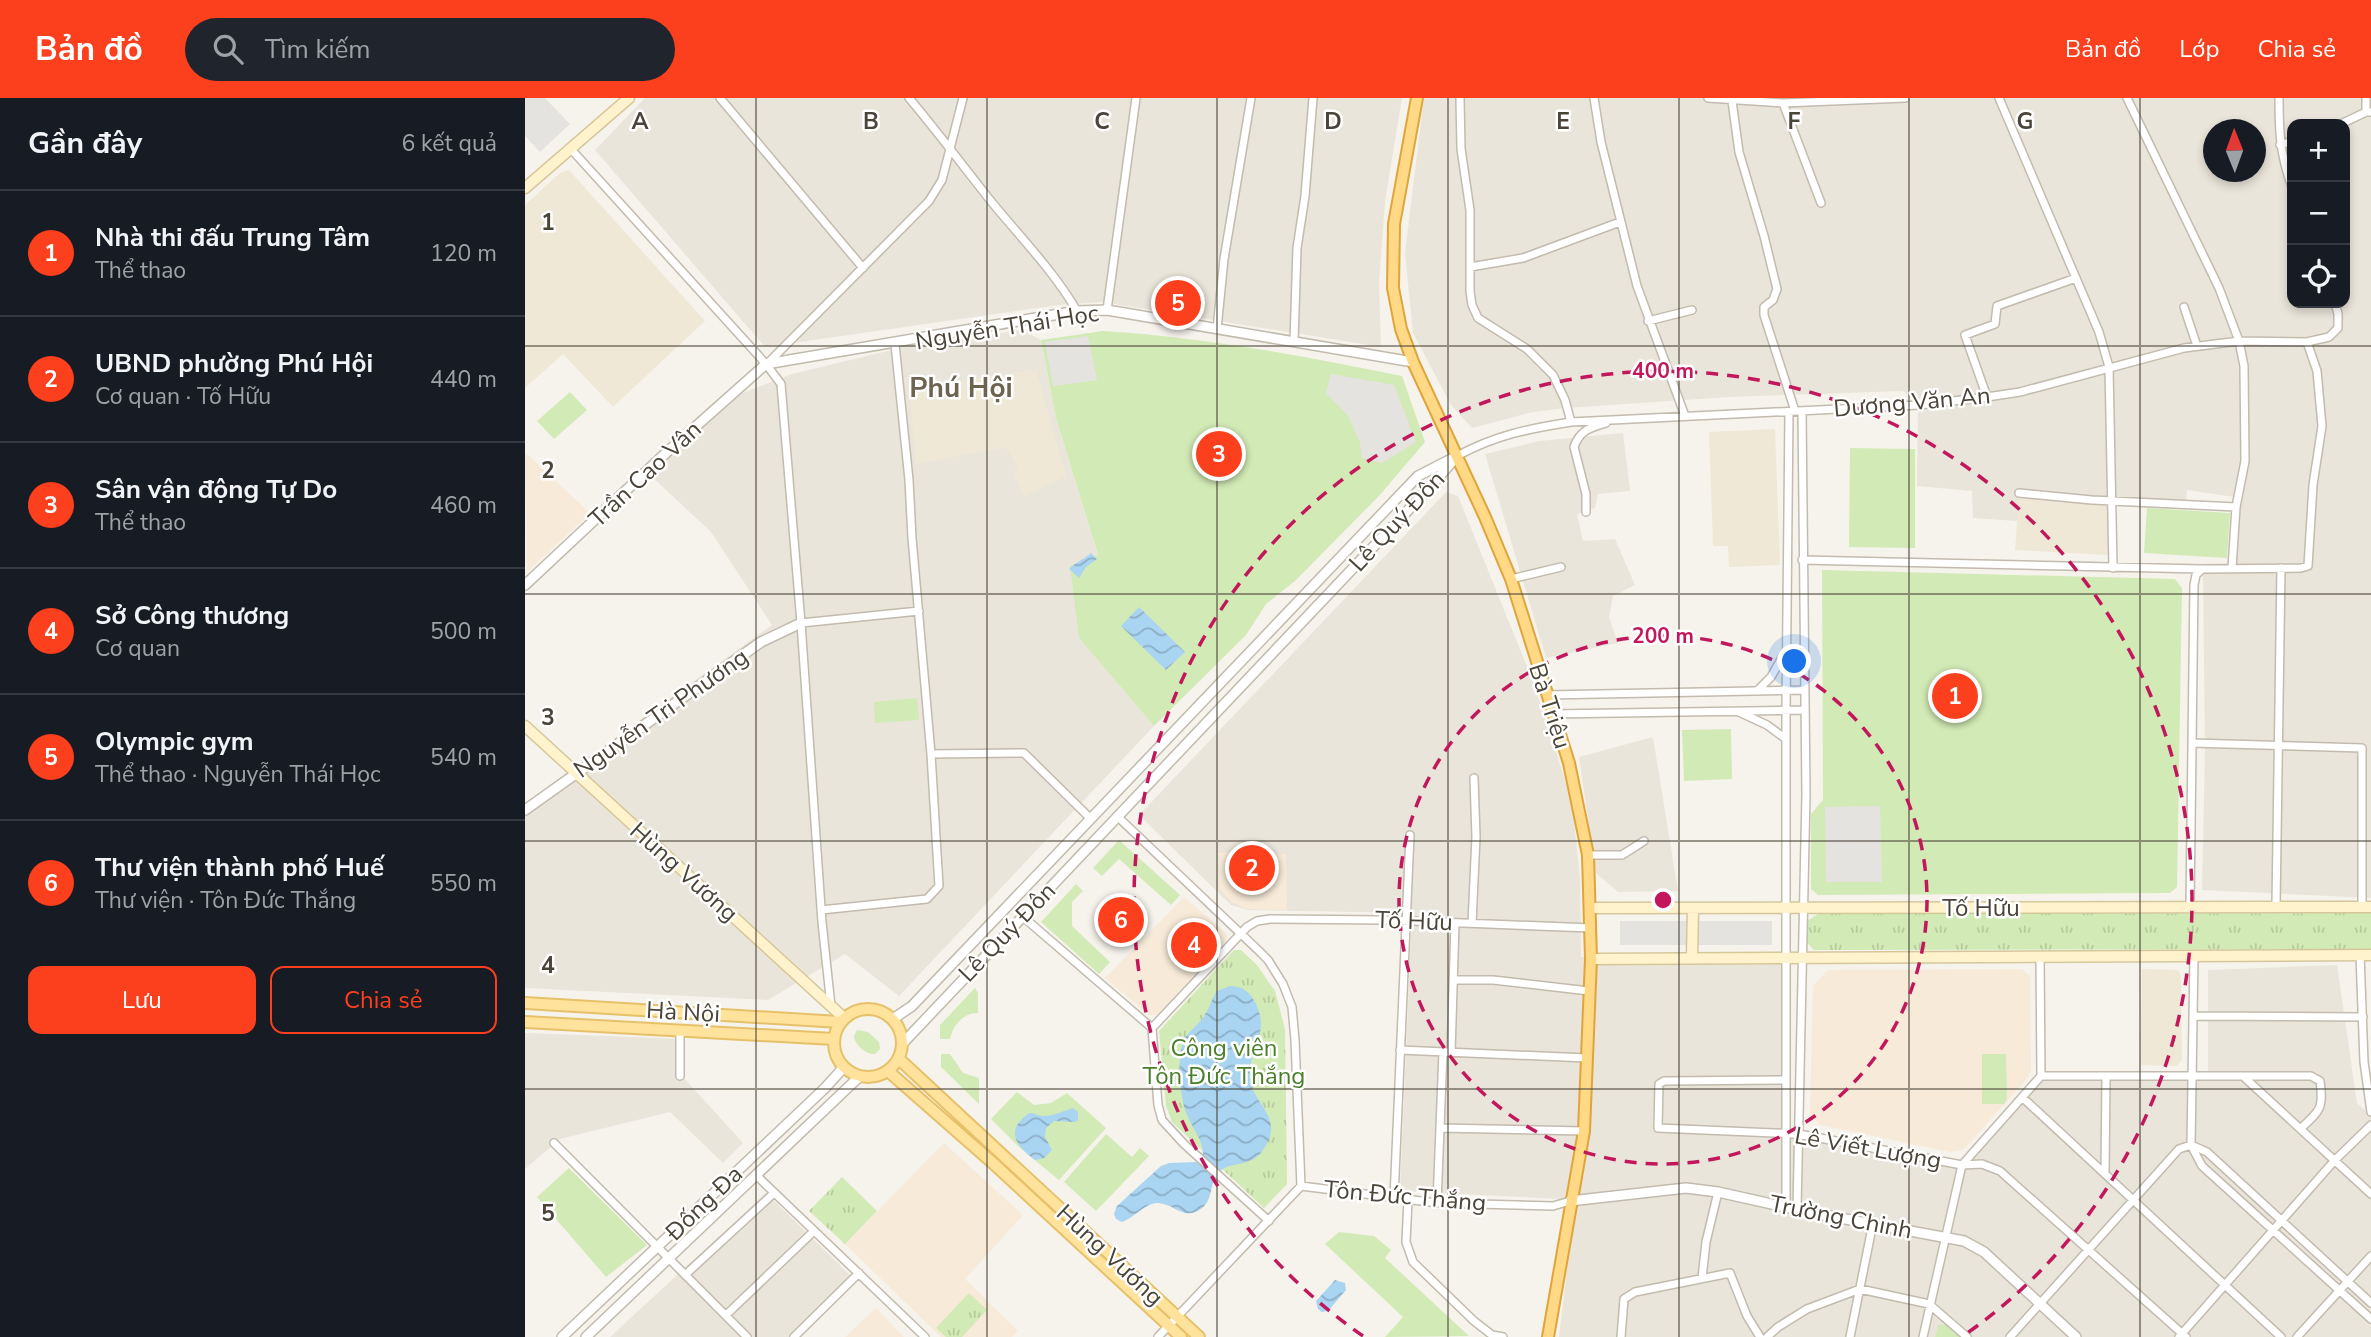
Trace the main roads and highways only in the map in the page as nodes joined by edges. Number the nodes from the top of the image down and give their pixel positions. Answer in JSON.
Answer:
{"nodes":[{"id":1,"x":629,"y":98,"type":"edge"},
{"id":2,"x":1417,"y":98,"type":"edge"},
{"id":3,"x":525,"y":188,"type":"edge"},
{"id":4,"x":525,"y":726,"type":"edge"},
{"id":5,"x":2366,"y":906,"type":"edge"},
{"id":6,"x":1591,"y":908,"type":"junction"},
{"id":7,"x":1693,"y":909,"type":"junction"},
{"id":8,"x":2365,"y":955,"type":"edge"},
{"id":9,"x":1692,"y":957,"type":"junction"},
{"id":10,"x":1591,"y":959,"type":"junction"},
{"id":11,"x":525,"y":1003,"type":"edge"},
{"id":12,"x":842,"y":1020,"type":"junction"},
{"id":13,"x":525,"y":1022,"type":"edge"},
{"id":14,"x":834,"y":1039,"type":"junction"},
{"id":15,"x":899,"y":1059,"type":"junction"},
{"id":16,"x":888,"y":1071,"type":"junction"},
{"id":17,"x":1173,"y":1321,"type":"junction"},
{"id":18,"x":1181,"y":1337,"type":"edge"},
{"id":19,"x":1199,"y":1337,"type":"edge"},
{"id":20,"x":1548,"y":1337,"type":"edge"}],
"edges":[{"from":1,"to":3,"type":"main road"},
{"from":2,"to":6,"type":"highway","name":"Bà Triệu"},
{"from":4,"to":12,"type":"main road","name":"Hùng Vương"},
{"from":5,"to":7,"type":"main road","name":"Tố Hữu"},
{"from":6,"to":7,"type":"main road","name":"Tố Hữu"},
{"from":6,"to":10,"type":"highway","name":"Bà Triệu"},
{"from":7,"to":9,"type":"main road"},
{"from":8,"to":9,"type":"main road","name":"Tố Hữu"},
{"from":9,"to":10,"type":"main road","name":"Tố Hữu"},
{"from":10,"to":20,"type":"highway","name":"Bà Triệu"},
{"from":11,"to":12,"type":"main road","name":"Hà Nội"},
{"from":12,"to":14,"type":"main road"},
{"from":12,"to":15,"type":"main road"},
{"from":13,"to":14,"type":"main road","name":"Hà Nội"},
{"from":14,"to":16,"type":"main road"},
{"from":15,"to":16,"type":"main road"},
{"from":15,"to":17,"type":"main road","name":"Hùng Vương"},
{"from":16,"to":17,"type":"main road","name":"Hùng Vương"},
{"from":17,"to":18,"type":"main road","name":"Hùng Vương"},
{"from":17,"to":19,"type":"main road","name":"Hùng Vương"}]}
